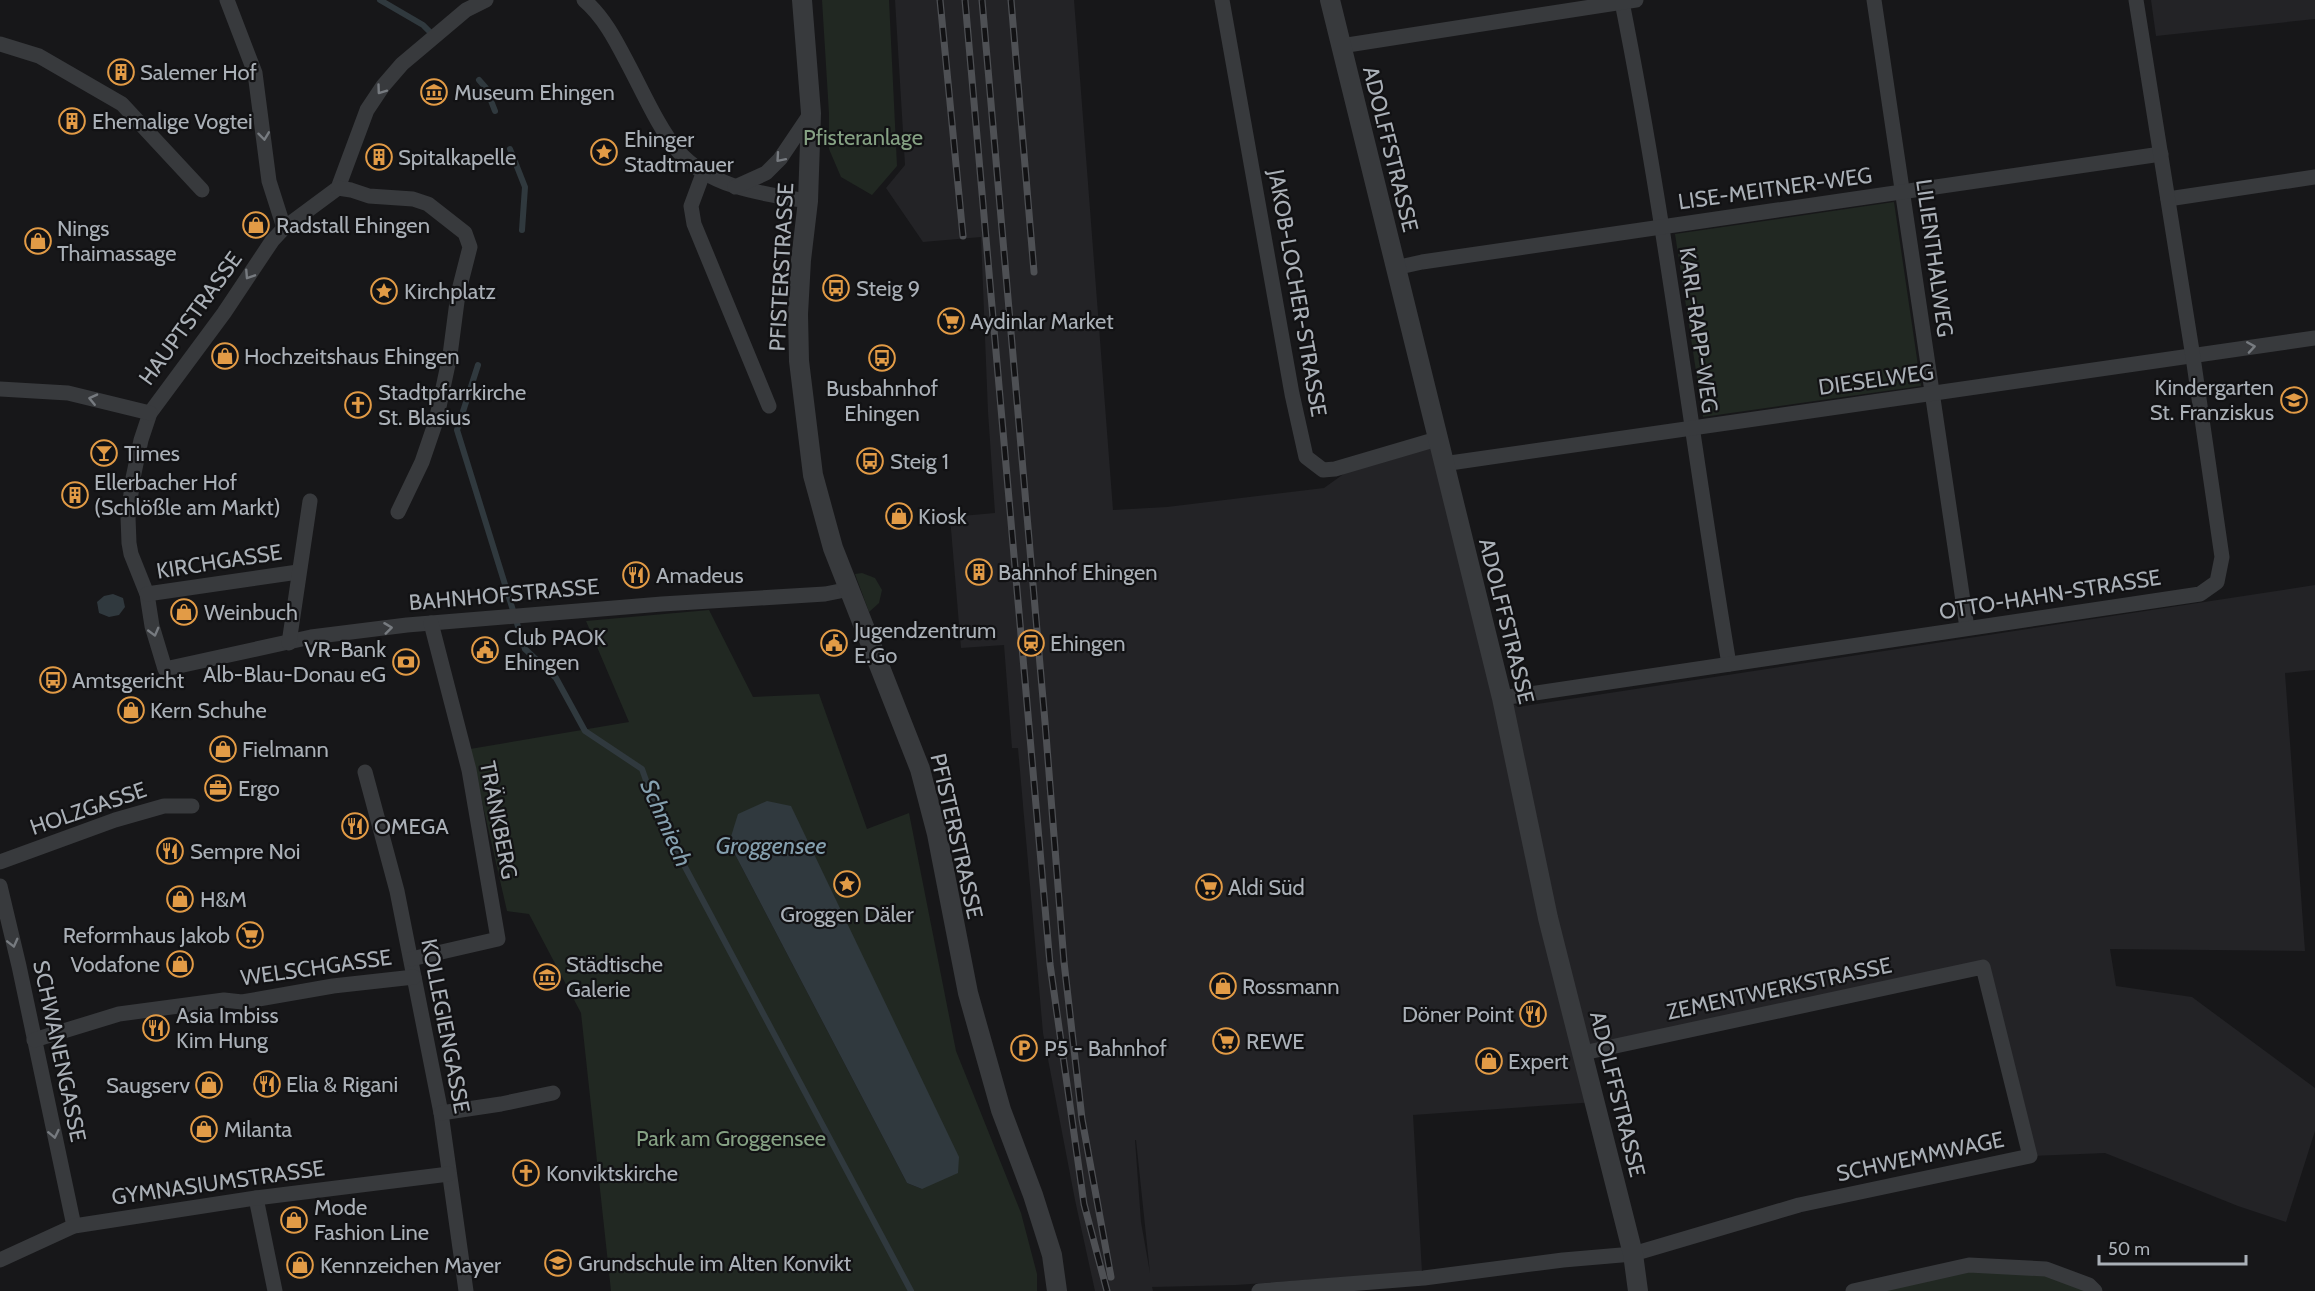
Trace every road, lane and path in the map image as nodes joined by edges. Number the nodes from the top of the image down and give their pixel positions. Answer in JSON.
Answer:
{"nodes":[{"id":1,"x":226,"y":0,"type":"edge"},
{"id":2,"x":486,"y":0,"type":"edge"},
{"id":3,"x":584,"y":0,"type":"edge"},
{"id":4,"x":802,"y":0,"type":"edge"},
{"id":5,"x":1222,"y":0,"type":"edge"},
{"id":6,"x":1329,"y":0,"type":"edge"},
{"id":7,"x":1874,"y":0,"type":"edge"},
{"id":8,"x":2136,"y":0,"type":"edge"},
{"id":9,"x":1629,"y":1,"type":"edge"},
{"id":10,"x":0,"y":44,"type":"edge"},
{"id":11,"x":1341,"y":46,"type":"junction"},
{"id":12,"x":812,"y":114,"type":"junction"},
{"id":13,"x":2161,"y":154,"type":"junction"},
{"id":14,"x":704,"y":171,"type":"junction"},
{"id":15,"x":2315,"y":177,"type":"edge"},
{"id":16,"x":735,"y":187,"type":"junction"},
{"id":17,"x":338,"y":189,"type":"junction"},
{"id":18,"x":202,"y":190,"type":"dead end"},
{"id":19,"x":1903,"y":192,"type":"junction"},
{"id":20,"x":2168,"y":199,"type":"junction"},
{"id":21,"x":808,"y":201,"type":"junction"},
{"id":22,"x":1662,"y":227,"type":"junction"},
{"id":23,"x":284,"y":228,"type":"junction"},
{"id":24,"x":1395,"y":268,"type":"junction"},
{"id":25,"x":2315,"y":338,"type":"edge"},
{"id":26,"x":2193,"y":357,"type":"junction"},
{"id":27,"x":0,"y":389,"type":"edge"},
{"id":28,"x":1932,"y":393,"type":"junction"},
{"id":29,"x":769,"y":406,"type":"dead end"},
{"id":30,"x":150,"y":413,"type":"junction"},
{"id":31,"x":1691,"y":428,"type":"junction"},
{"id":32,"x":1437,"y":439,"type":"junction"},
{"id":33,"x":1443,"y":464,"type":"junction"},
{"id":34,"x":310,"y":501,"type":"dead end"},
{"id":35,"x":398,"y":512,"type":"dead end"},
{"id":36,"x":298,"y":572,"type":"junction"},
{"id":37,"x":850,"y":589,"type":"junction"},
{"id":38,"x":147,"y":594,"type":"junction"},
{"id":39,"x":430,"y":623,"type":"junction"},
{"id":40,"x":1967,"y":628,"type":"junction"},
{"id":41,"x":289,"y":643,"type":"junction"},
{"id":42,"x":1729,"y":664,"type":"junction"},
{"id":43,"x":165,"y":669,"type":"joint"},
{"id":44,"x":1502,"y":698,"type":"junction"},
{"id":45,"x":365,"y":772,"type":"dead end"},
{"id":46,"x":192,"y":806,"type":"dead end"},
{"id":47,"x":0,"y":862,"type":"edge"},
{"id":48,"x":0,"y":886,"type":"edge"},
{"id":49,"x":411,"y":959,"type":"junction"},
{"id":50,"x":1983,"y":967,"type":"joint"},
{"id":51,"x":414,"y":977,"type":"junction"},
{"id":52,"x":34,"y":1040,"type":"junction"},
{"id":53,"x":1583,"y":1053,"type":"junction"},
{"id":54,"x":553,"y":1093,"type":"dead end"},
{"id":55,"x":441,"y":1113,"type":"junction"},
{"id":56,"x":449,"y":1174,"type":"junction"},
{"id":57,"x":256,"y":1198,"type":"junction"},
{"id":58,"x":74,"y":1226,"type":"junction"},
{"id":59,"x":1633,"y":1254,"type":"junction"},
{"id":60,"x":0,"y":1260,"type":"edge"},
{"id":61,"x":275,"y":1291,"type":"edge"},
{"id":62,"x":466,"y":1291,"type":"edge"},
{"id":63,"x":1057,"y":1291,"type":"edge"},
{"id":64,"x":1259,"y":1291,"type":"edge"},
{"id":65,"x":1638,"y":1291,"type":"edge"},
{"id":66,"x":1854,"y":1291,"type":"edge"},
{"id":67,"x":2095,"y":1291,"type":"edge"}],
"edges":[{"from":1,"to":23,"type":"street","one_way":true},
{"from":2,"to":17,"type":"street","one_way":true},
{"from":3,"to":14,"type":"street"},
{"from":4,"to":12,"type":"street","name":"PFISTERSTRASSE"},
{"from":5,"to":32,"type":"street","name":"JAKOB-LOCHER-STRASSE"},
{"from":6,"to":11,"type":"street","name":"ADOLFFSTRASSE"},
{"from":7,"to":19,"type":"street","name":"LILIENTHALWEG"},
{"from":8,"to":13,"type":"street","name":"OTTO-HAHN-STRASSE"},
{"from":9,"to":11,"type":"street"},
{"from":9,"to":22,"type":"street","name":"KARL-RAPP-WEG"},
{"from":10,"to":18,"type":"street"},
{"from":11,"to":24,"type":"street","name":"ADOLFFSTRASSE"},
{"from":12,"to":16,"type":"street","one_way":true},
{"from":12,"to":21,"type":"street","name":"PFISTERSTRASSE"},
{"from":13,"to":19,"type":"street","name":"LISE-MEITNER-WEG"},
{"from":13,"to":20,"type":"street","name":"OTTO-HAHN-STRASSE"},
{"from":14,"to":16,"type":"street"},
{"from":14,"to":29,"type":"street"},
{"from":15,"to":20,"type":"street"},
{"from":16,"to":21,"type":"street"},
{"from":17,"to":23,"type":"street","name":"HAUPTSTRASSE"},
{"from":17,"to":35,"type":"street"},
{"from":19,"to":22,"type":"street","name":"LISE-MEITNER-WEG"},
{"from":19,"to":28,"type":"street","name":"LILIENTHALWEG"},
{"from":20,"to":26,"type":"street","name":"OTTO-HAHN-STRASSE"},
{"from":21,"to":37,"type":"street","name":"PFISTERSTRASSE"},
{"from":22,"to":24,"type":"street","name":"LISE-MEITNER-WEG"},
{"from":22,"to":31,"type":"street","name":"KARL-RAPP-WEG"},
{"from":23,"to":30,"type":"street","name":"HAUPTSTRASSE","one_way":true},
{"from":24,"to":32,"type":"street","name":"ADOLFFSTRASSE"},
{"from":26,"to":25,"type":"street","name":"DIESELWEG","one_way":true},
{"from":26,"to":28,"type":"street","name":"DIESELWEG"},
{"from":26,"to":40,"type":"street","name":"OTTO-HAHN-STRASSE"},
{"from":30,"to":27,"type":"street","one_way":true},
{"from":28,"to":31,"type":"street","name":"DIESELWEG"},
{"from":28,"to":40,"type":"street","name":"LILIENTHALWEG"},
{"from":30,"to":38,"type":"street","name":"HAUPTSTRASSE"},
{"from":31,"to":33,"type":"street","name":"DIESELWEG"},
{"from":31,"to":42,"type":"street","name":"KARL-RAPP-WEG"},
{"from":32,"to":33,"type":"street","name":"ADOLFFSTRASSE"},
{"from":33,"to":44,"type":"street","name":"ADOLFFSTRASSE"},
{"from":34,"to":36,"type":"street","name":"KIRCHGASSE"},
{"from":36,"to":38,"type":"street","name":"KIRCHGASSE"},
{"from":36,"to":41,"type":"street","name":"KIRCHGASSE"},
{"from":37,"to":39,"type":"street","name":"BAHNHOFSTRASSE"},
{"from":37,"to":63,"type":"street","name":"PFISTERSTRASSE"},
{"from":38,"to":43,"type":"street","name":"HAUPTSTRASSE","one_way":true},
{"from":41,"to":39,"type":"street","name":"BAHNHOFSTRASSE","one_way":true},
{"from":39,"to":49,"type":"street","name":"TRÄNKBERG"},
{"from":40,"to":42,"type":"street","name":"OTTO-HAHN-STRASSE"},
{"from":41,"to":43,"type":"street","name":"BAHNHOFSTRASSE"},
{"from":42,"to":44,"type":"street","name":"OTTO-HAHN-STRASSE"},
{"from":44,"to":53,"type":"street","name":"ADOLFFSTRASSE"},
{"from":45,"to":49,"type":"street","name":"KOLLEGIENGASSE"},
{"from":46,"to":47,"type":"street","name":"HOLZGASSE"},
{"from":48,"to":52,"type":"street","name":"SCHWANENGASSE","one_way":true},
{"from":49,"to":51,"type":"street","name":"KOLLEGIENGASSE"},
{"from":50,"to":53,"type":"street","name":"ZEMENTWERKSTRASSE"},
{"from":50,"to":59,"type":"street","name":"SCHWEMMWAGE"},
{"from":51,"to":52,"type":"street","name":"WELSCHGASSE"},
{"from":51,"to":55,"type":"street","name":"KOLLEGIENGASSE"},
{"from":52,"to":58,"type":"street","name":"SCHWANENGASSE","one_way":true},
{"from":53,"to":59,"type":"street","name":"ADOLFFSTRASSE"},
{"from":54,"to":55,"type":"street"},
{"from":55,"to":56,"type":"street","name":"KOLLEGIENGASSE"},
{"from":56,"to":57,"type":"street","name":"GYMNASIUMSTRASSE"},
{"from":56,"to":62,"type":"street","name":"KOLLEGIENGASSE"},
{"from":57,"to":58,"type":"street","name":"GYMNASIUMSTRASSE"},
{"from":57,"to":61,"type":"street"},
{"from":58,"to":60,"type":"street","name":"GYMNASIUMSTRASSE"},
{"from":59,"to":64,"type":"street"},
{"from":59,"to":65,"type":"street","name":"ADOLFFSTRASSE"},
{"from":66,"to":67,"type":"street"}]}
